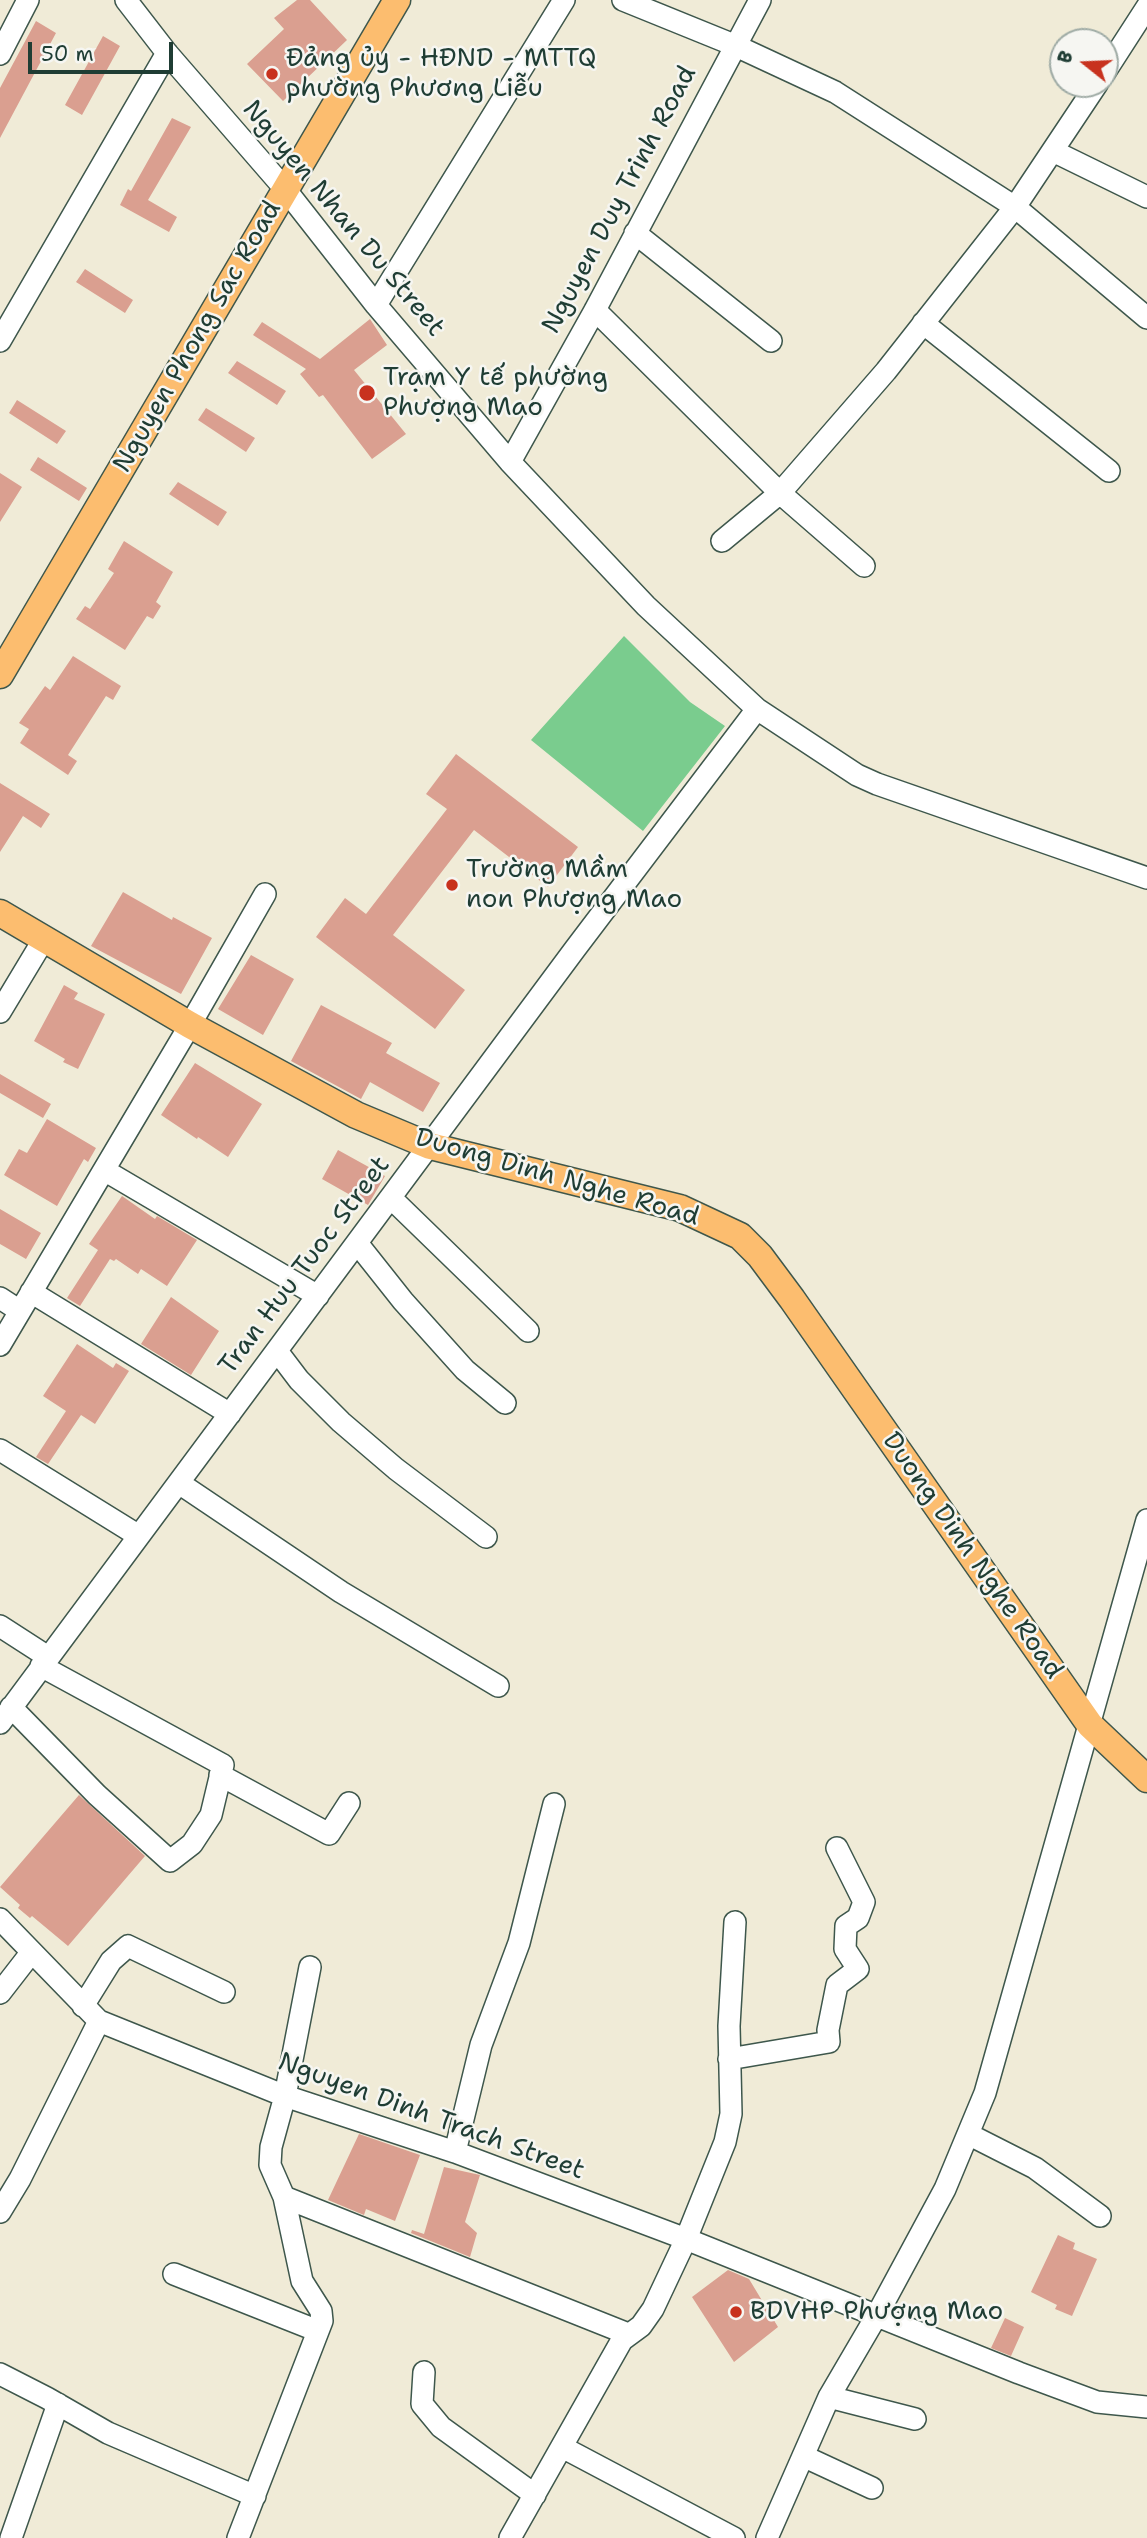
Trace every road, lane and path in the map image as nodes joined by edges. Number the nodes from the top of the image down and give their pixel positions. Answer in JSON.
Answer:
{"nodes":[{"id":1,"x":28,"y":0,"type":"edge"},
{"id":2,"x":126,"y":0,"type":"edge"},
{"id":3,"x":397,"y":0,"type":"edge"},
{"id":4,"x":564,"y":0,"type":"edge"},
{"id":5,"x":623,"y":0,"type":"edge"},
{"id":6,"x":760,"y":0,"type":"edge"},
{"id":7,"x":1144,"y":6,"type":"edge"},
{"id":8,"x":734,"y":44,"type":"junction"},
{"id":9,"x":1119,"y":48,"type":"edge"},
{"id":10,"x":167,"y":53,"type":"junction"},
{"id":11,"x":0,"y":54,"type":"edge"},
{"id":12,"x":1088,"y":98,"type":"edge"},
{"id":13,"x":1053,"y":151,"type":"junction"},
{"id":14,"x":285,"y":189,"type":"junction"},
{"id":15,"x":1147,"y":197,"type":"edge"},
{"id":16,"x":1015,"y":207,"type":"junction"},
{"id":17,"x":635,"y":233,"type":"junction"},
{"id":18,"x":376,"y":305,"type":"junction"},
{"id":19,"x":595,"y":310,"type":"junction"},
{"id":20,"x":1147,"y":318,"type":"edge"},
{"id":21,"x":923,"y":323,"type":"junction"},
{"id":22,"x":0,"y":341,"type":"edge"},
{"id":23,"x":771,"y":341,"type":"dead end"},
{"id":24,"x":510,"y":462,"type":"junction"},
{"id":25,"x":1109,"y":471,"type":"dead end"},
{"id":26,"x":780,"y":492,"type":"junction"},
{"id":27,"x":722,"y":541,"type":"dead end"},
{"id":28,"x":864,"y":566,"type":"dead end"},
{"id":29,"x":0,"y":675,"type":"edge"},
{"id":30,"x":757,"y":709,"type":"junction"},
{"id":31,"x":1147,"y":878,"type":"edge"},
{"id":32,"x":265,"y":894,"type":"dead end"},
{"id":33,"x":0,"y":913,"type":"edge"},
{"id":34,"x":44,"y":939,"type":"junction"},
{"id":35,"x":0,"y":1012,"type":"edge"},
{"id":36,"x":190,"y":1025,"type":"junction"},
{"id":37,"x":430,"y":1146,"type":"junction"},
{"id":38,"x":104,"y":1170,"type":"junction"},
{"id":39,"x":391,"y":1198,"type":"junction"},
{"id":40,"x":357,"y":1243,"type":"junction"},
{"id":41,"x":31,"y":1292,"type":"junction"},
{"id":42,"x":318,"y":1296,"type":"junction"},
{"id":43,"x":0,"y":1298,"type":"edge"},
{"id":44,"x":20,"y":1311,"type":"junction"},
{"id":45,"x":528,"y":1331,"type":"dead end"},
{"id":46,"x":0,"y":1345,"type":"edge"},
{"id":47,"x":277,"y":1351,"type":"junction"},
{"id":48,"x":505,"y":1403,"type":"dead end"},
{"id":49,"x":230,"y":1414,"type":"junction"},
{"id":50,"x":0,"y":1450,"type":"edge"},
{"id":51,"x":179,"y":1483,"type":"junction"},
{"id":52,"x":1147,"y":1520,"type":"edge"},
{"id":53,"x":139,"y":1536,"type":"junction"},
{"id":54,"x":486,"y":1537,"type":"dead end"},
{"id":55,"x":0,"y":1626,"type":"edge"},
{"id":56,"x":45,"y":1661,"type":"junction"},
{"id":57,"x":498,"y":1686,"type":"dead end"},
{"id":58,"x":6,"y":1715,"type":"edge"},
{"id":59,"x":1090,"y":1725,"type":"junction"},
{"id":60,"x":220,"y":1775,"type":"junction"},
{"id":61,"x":1147,"y":1779,"type":"edge"},
{"id":62,"x":349,"y":1803,"type":"dead end"},
{"id":63,"x":554,"y":1804,"type":"dead end"},
{"id":64,"x":837,"y":1848,"type":"dead end"},
{"id":65,"x":0,"y":1919,"type":"edge"},
{"id":66,"x":736,"y":1922,"type":"dead end"},
{"id":67,"x":31,"y":1953,"type":"junction"},
{"id":68,"x":310,"y":1967,"type":"dead end"},
{"id":69,"x":224,"y":1992,"type":"dead end"},
{"id":70,"x":0,"y":1993,"type":"edge"},
{"id":71,"x":83,"y":2006,"type":"junction"},
{"id":72,"x":99,"y":2021,"type":"junction"},
{"id":73,"x":729,"y":2059,"type":"junction"},
{"id":74,"x":285,"y":2096,"type":"junction"},
{"id":75,"x":968,"y":2134,"type":"junction"},
{"id":76,"x":456,"y":2152,"type":"junction"},
{"id":77,"x":284,"y":2197,"type":"junction"},
{"id":78,"x":0,"y":2212,"type":"edge"},
{"id":79,"x":1100,"y":2216,"type":"dead end"},
{"id":80,"x":686,"y":2239,"type":"junction"},
{"id":81,"x":174,"y":2274,"type":"dead end"},
{"id":82,"x":877,"y":2315,"type":"junction"},
{"id":83,"x":318,"y":2332,"type":"junction"},
{"id":84,"x":628,"y":2334,"type":"junction"},
{"id":85,"x":424,"y":2372,"type":"dead end"},
{"id":86,"x":0,"y":2374,"type":"edge"},
{"id":87,"x":829,"y":2397,"type":"junction"},
{"id":88,"x":58,"y":2404,"type":"junction"},
{"id":89,"x":1147,"y":2407,"type":"edge"},
{"id":90,"x":915,"y":2419,"type":"dead end"},
{"id":91,"x":562,"y":2447,"type":"junction"},
{"id":92,"x":803,"y":2456,"type":"junction"},
{"id":93,"x":872,"y":2487,"type":"dead end"},
{"id":94,"x":535,"y":2495,"type":"junction"},
{"id":95,"x":255,"y":2496,"type":"junction"},
{"id":96,"x":11,"y":2538,"type":"edge"},
{"id":97,"x":238,"y":2538,"type":"edge"},
{"id":98,"x":510,"y":2538,"type":"edge"},
{"id":99,"x":734,"y":2538,"type":"edge"},
{"id":100,"x":768,"y":2538,"type":"edge"}],
"edges":[{"from":1,"to":11,"type":"street"},
{"from":2,"to":10,"type":"street","name":"Nguyen Nhan Du Street"},
{"from":3,"to":14,"type":"main road","name":"Nguyen Phong Sac Road"},
{"from":4,"to":18,"type":"street"},
{"from":5,"to":8,"type":"street"},
{"from":6,"to":8,"type":"street","name":"Nguyen Duy Trinh Road"},
{"from":7,"to":9,"type":"street"},
{"from":8,"to":16,"type":"street"},
{"from":8,"to":17,"type":"street","name":"Nguyen Duy Trinh Road"},
{"from":10,"to":14,"type":"street","name":"Nguyen Nhan Du Street"},
{"from":10,"to":22,"type":"street"},
{"from":12,"to":13,"type":"street"},
{"from":13,"to":15,"type":"street"},
{"from":13,"to":16,"type":"street"},
{"from":14,"to":18,"type":"street","name":"Nguyen Nhan Du Street"},
{"from":14,"to":29,"type":"main road","name":"Nguyen Phong Sac Road"},
{"from":16,"to":20,"type":"street"},
{"from":16,"to":21,"type":"street"},
{"from":17,"to":19,"type":"street","name":"Nguyen Duy Trinh Road"},
{"from":17,"to":23,"type":"street"},
{"from":18,"to":24,"type":"street","name":"Nguyen Nhan Du Street"},
{"from":19,"to":24,"type":"street","name":"Nguyen Duy Trinh Road"},
{"from":19,"to":26,"type":"street"},
{"from":21,"to":25,"type":"street"},
{"from":21,"to":26,"type":"street"},
{"from":24,"to":30,"type":"street","name":"Nguyen Nhan Du Street"},
{"from":26,"to":27,"type":"street"},
{"from":26,"to":28,"type":"street"},
{"from":30,"to":31,"type":"street","name":"Nguyen Nhan Du Street"},
{"from":30,"to":37,"type":"street","name":"Tran Huu Tuoc Street"},
{"from":32,"to":36,"type":"street"},
{"from":33,"to":34,"type":"main road","name":"Duong Dinh Nghe Road"},
{"from":34,"to":35,"type":"street"},
{"from":34,"to":36,"type":"main road","name":"Duong Dinh Nghe Road"},
{"from":36,"to":37,"type":"main road","name":"Duong Dinh Nghe Road"},
{"from":36,"to":38,"type":"street"},
{"from":37,"to":39,"type":"street","name":"Tran Huu Tuoc Street"},
{"from":37,"to":59,"type":"main road","name":"Duong Dinh Nghe Road"},
{"from":38,"to":41,"type":"street"},
{"from":38,"to":42,"type":"street"},
{"from":39,"to":40,"type":"street","name":"Tran Huu Tuoc Street"},
{"from":39,"to":45,"type":"street"},
{"from":40,"to":42,"type":"street","name":"Tran Huu Tuoc Street"},
{"from":40,"to":48,"type":"street"},
{"from":41,"to":44,"type":"street"},
{"from":41,"to":49,"type":"street"},
{"from":42,"to":47,"type":"street","name":"Tran Huu Tuoc Street"},
{"from":43,"to":44,"type":"street"},
{"from":44,"to":46,"type":"street"},
{"from":47,"to":49,"type":"street","name":"Tran Huu Tuoc Street"},
{"from":47,"to":54,"type":"street"},
{"from":49,"to":51,"type":"street","name":"Tran Huu Tuoc Street"},
{"from":50,"to":53,"type":"street"},
{"from":51,"to":53,"type":"street","name":"Tran Huu Tuoc Street"},
{"from":51,"to":57,"type":"street"},
{"from":52,"to":59,"type":"street"},
{"from":53,"to":56,"type":"street","name":"Tran Huu Tuoc Street"},
{"from":55,"to":56,"type":"street"},
{"from":56,"to":58,"type":"street","name":"Tran Huu Tuoc Street"},
{"from":56,"to":60,"type":"street"},
{"from":58,"to":60,"type":"street"},
{"from":59,"to":61,"type":"main road","name":"Duong Dinh Nghe Road"},
{"from":59,"to":75,"type":"street"},
{"from":60,"to":62,"type":"street"},
{"from":63,"to":76,"type":"street"},
{"from":64,"to":73,"type":"street"},
{"from":65,"to":67,"type":"street","name":"Nguyen Dinh Trach Street"},
{"from":66,"to":73,"type":"street"},
{"from":67,"to":70,"type":"street"},
{"from":67,"to":71,"type":"street","name":"Nguyen Dinh Trach Street"},
{"from":68,"to":74,"type":"street"},
{"from":69,"to":71,"type":"street"},
{"from":71,"to":72,"type":"street","name":"Nguyen Dinh Trach Street"},
{"from":72,"to":74,"type":"street","name":"Nguyen Dinh Trach Street"},
{"from":72,"to":78,"type":"street"},
{"from":73,"to":80,"type":"street"},
{"from":74,"to":76,"type":"street","name":"Nguyen Dinh Trach Street"},
{"from":74,"to":77,"type":"street"},
{"from":75,"to":79,"type":"street"},
{"from":75,"to":82,"type":"street"},
{"from":76,"to":80,"type":"street","name":"Nguyen Dinh Trach Street"},
{"from":77,"to":83,"type":"street"},
{"from":77,"to":84,"type":"street"},
{"from":80,"to":82,"type":"street","name":"Nguyen Dinh Trach Street"},
{"from":80,"to":84,"type":"street"},
{"from":81,"to":83,"type":"street"},
{"from":82,"to":87,"type":"street"},
{"from":82,"to":89,"type":"street","name":"Nguyen Dinh Trach Street"},
{"from":83,"to":95,"type":"street"},
{"from":84,"to":91,"type":"street"},
{"from":85,"to":94,"type":"street"},
{"from":86,"to":88,"type":"street"},
{"from":87,"to":90,"type":"street"},
{"from":87,"to":92,"type":"street"},
{"from":88,"to":95,"type":"street"},
{"from":88,"to":96,"type":"street"},
{"from":91,"to":94,"type":"street"},
{"from":91,"to":99,"type":"street"},
{"from":92,"to":93,"type":"street"},
{"from":92,"to":100,"type":"street"},
{"from":94,"to":98,"type":"street"},
{"from":95,"to":97,"type":"street"}]}
